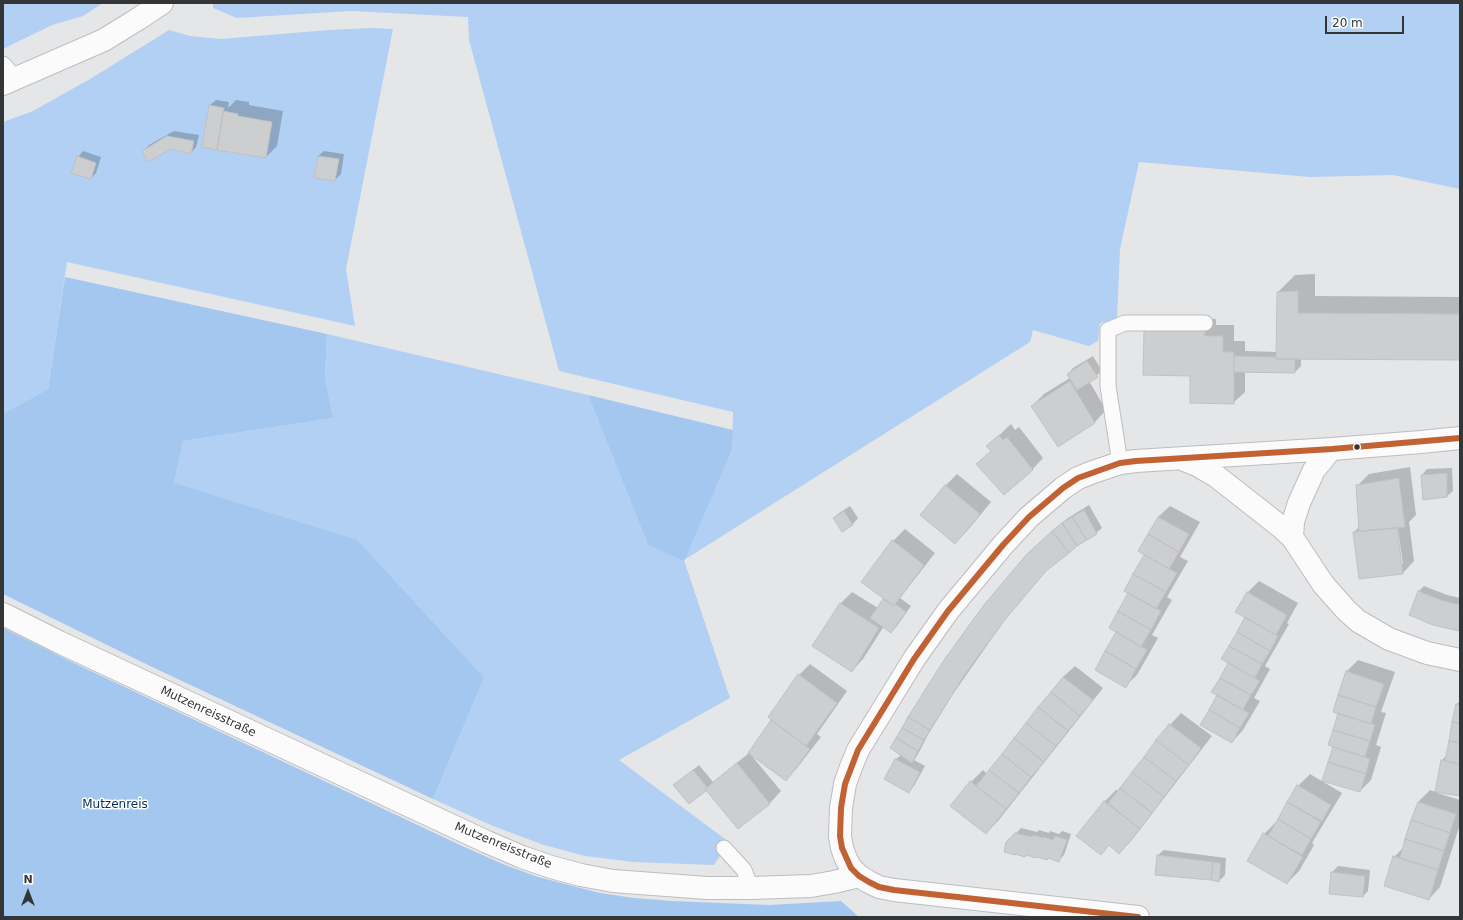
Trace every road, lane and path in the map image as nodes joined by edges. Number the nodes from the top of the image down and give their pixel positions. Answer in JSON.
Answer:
{"nodes":[{"id":1,"x":162,"y":3,"type":"edge"},
{"id":2,"x":7,"y":76,"type":"edge"},
{"id":3,"x":1205,"y":323,"type":"dead end"},
{"id":4,"x":1460,"y":438,"type":"edge"},
{"id":5,"x":1332,"y":449,"type":"junction"},
{"id":6,"x":1182,"y":459,"type":"junction"},
{"id":7,"x":1120,"y":463,"type":"junction"},
{"id":8,"x":1292,"y":537,"type":"junction"},
{"id":9,"x":3,"y":614,"type":"edge"},
{"id":10,"x":1460,"y":660,"type":"edge"},
{"id":11,"x":724,"y":848,"type":"dead end"},
{"id":12,"x":859,"y":876,"type":"junction"},
{"id":13,"x":751,"y":888,"type":"junction"},
{"id":14,"x":1138,"y":917,"type":"edge"}],
"edges":[{"from":1,"to":2,"type":"street"},
{"from":3,"to":7,"type":"lane"},
{"from":4,"to":5,"type":"street"},
{"from":5,"to":6,"type":"street"},
{"from":5,"to":8,"type":"street"},
{"from":6,"to":7,"type":"street"},
{"from":6,"to":8,"type":"street"},
{"from":7,"to":12,"type":"street"},
{"from":8,"to":10,"type":"street"},
{"from":9,"to":13,"type":"street","name":"Mutzenreisstraße"},
{"from":11,"to":13,"type":"lane"},
{"from":12,"to":13,"type":"street","name":"Mutzenreisstraße"},
{"from":12,"to":14,"type":"street"}]}
